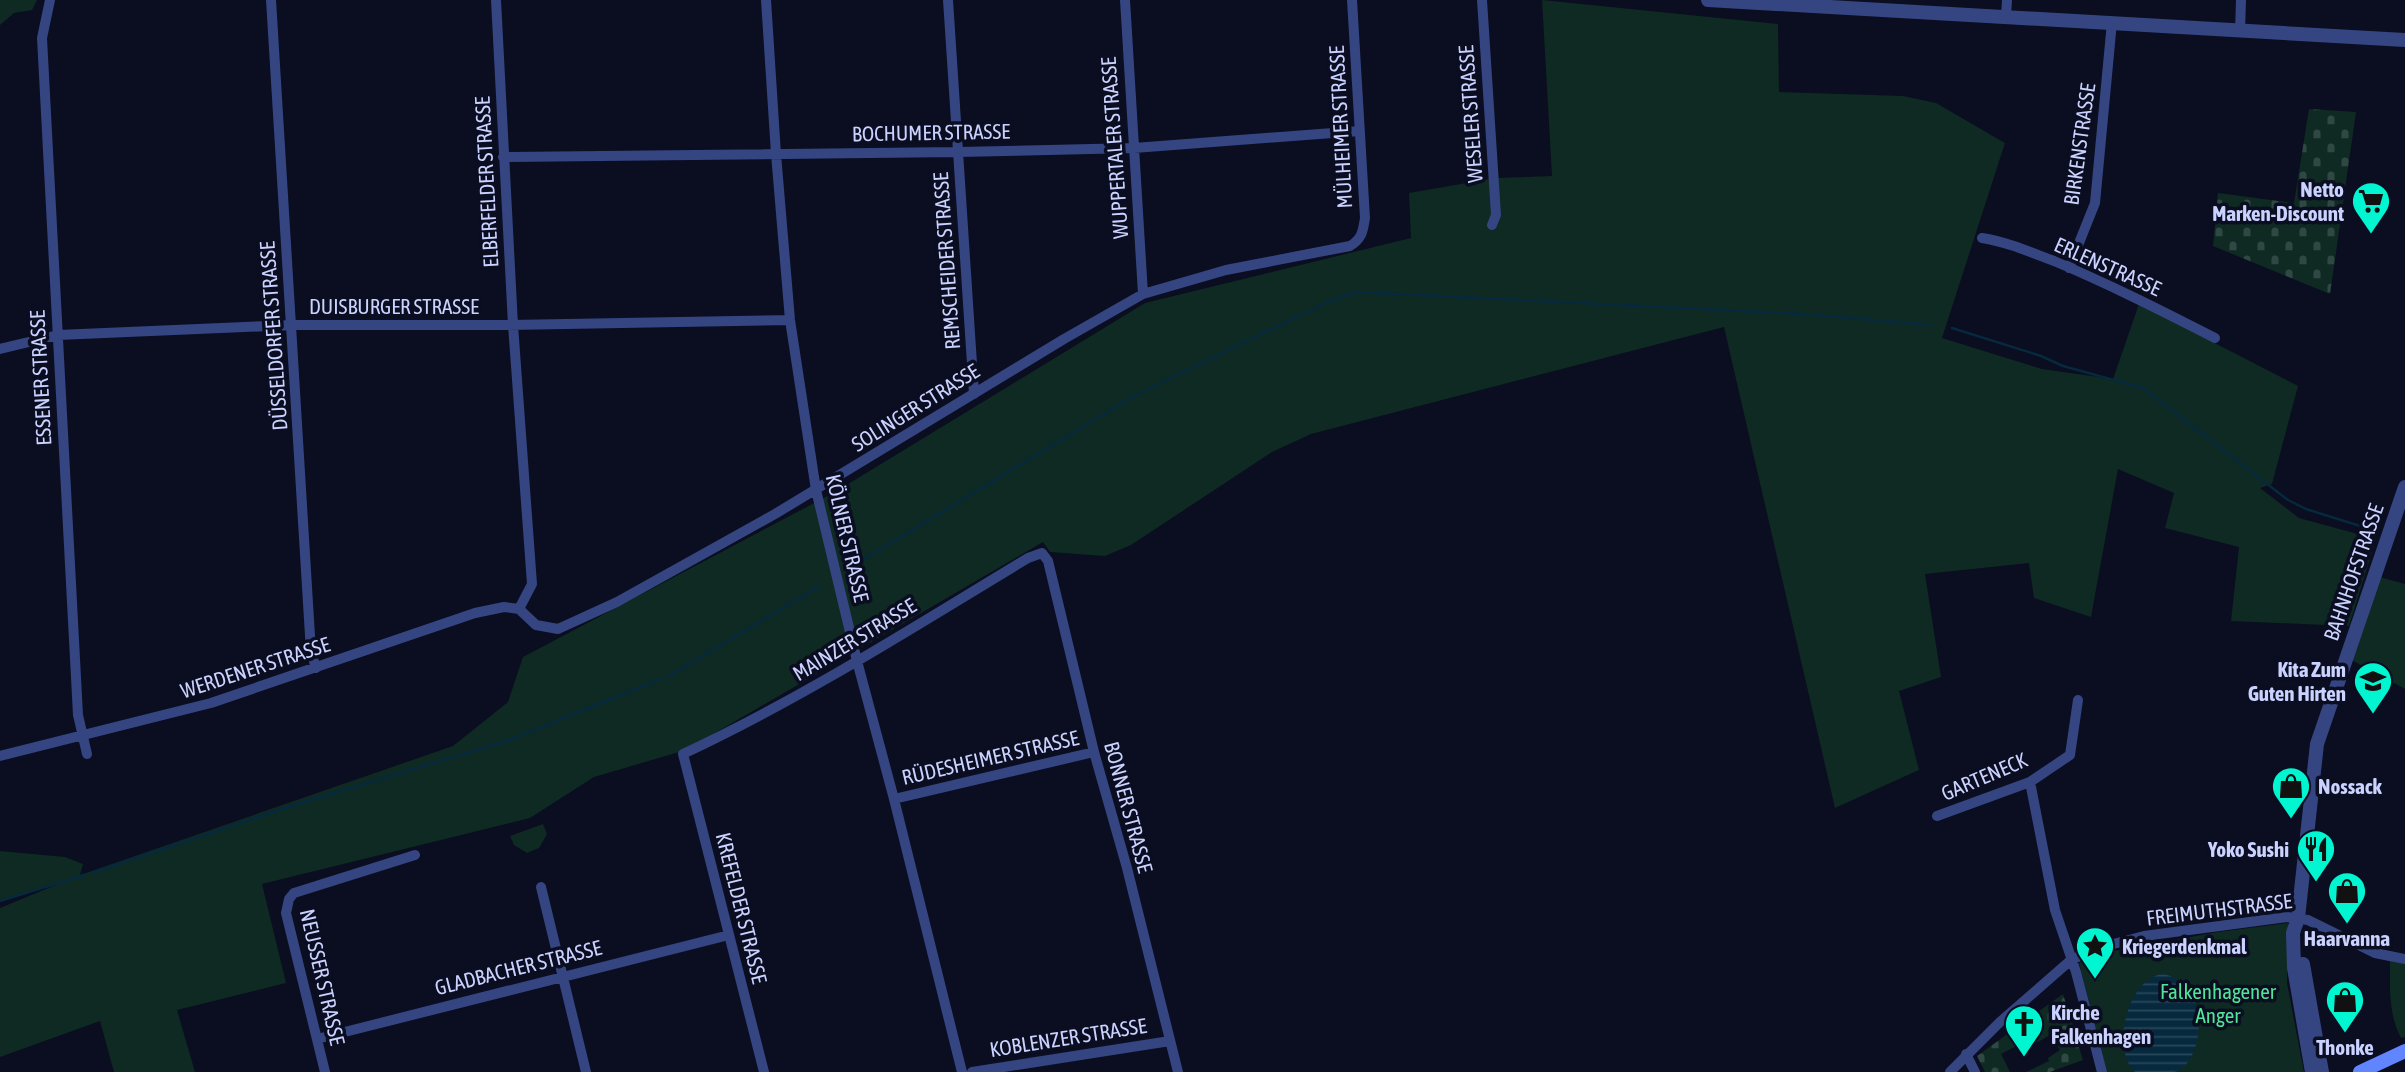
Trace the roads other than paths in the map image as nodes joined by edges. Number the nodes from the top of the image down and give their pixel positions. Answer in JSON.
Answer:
{"nodes":[{"id":1,"x":50,"y":0,"type":"edge"},
{"id":2,"x":271,"y":0,"type":"edge"},
{"id":3,"x":496,"y":0,"type":"edge"},
{"id":4,"x":766,"y":0,"type":"edge"},
{"id":5,"x":948,"y":0,"type":"edge"},
{"id":6,"x":1125,"y":0,"type":"edge"},
{"id":7,"x":1352,"y":0,"type":"edge"},
{"id":8,"x":1482,"y":0,"type":"edge"},
{"id":9,"x":1708,"y":0,"type":"edge"},
{"id":10,"x":2007,"y":0,"type":"edge"},
{"id":11,"x":2241,"y":0,"type":"edge"},
{"id":12,"x":1836,"y":3,"type":"edge"},
{"id":13,"x":2006,"y":16,"type":"junction"},
{"id":14,"x":2112,"y":22,"type":"junction"},
{"id":15,"x":2239,"y":32,"type":"junction"},
{"id":16,"x":2405,"y":40,"type":"edge"},
{"id":17,"x":1359,"y":131,"type":"junction"},
{"id":18,"x":1134,"y":148,"type":"junction"},
{"id":19,"x":958,"y":152,"type":"junction"},
{"id":20,"x":776,"y":154,"type":"junction"},
{"id":21,"x":503,"y":158,"type":"junction"},
{"id":22,"x":1492,"y":225,"type":"dead end"},
{"id":23,"x":1982,"y":238,"type":"dead end"},
{"id":24,"x":1350,"y":246,"type":"joint"},
{"id":25,"x":2069,"y":268,"type":"junction"},
{"id":26,"x":1143,"y":294,"type":"junction"},
{"id":27,"x":790,"y":320,"type":"junction"},
{"id":28,"x":513,"y":325,"type":"junction"},
{"id":29,"x":292,"y":326,"type":"junction"},
{"id":30,"x":58,"y":335,"type":"junction"},
{"id":31,"x":2215,"y":338,"type":"dead end"},
{"id":32,"x":0,"y":349,"type":"edge"},
{"id":33,"x":974,"y":394,"type":"junction"},
{"id":34,"x":2405,"y":487,"type":"edge"},
{"id":35,"x":816,"y":490,"type":"junction"},
{"id":36,"x":1042,"y":553,"type":"joint"},
{"id":37,"x":519,"y":609,"type":"junction"},
{"id":38,"x":857,"y":661,"type":"junction"},
{"id":39,"x":316,"y":668,"type":"junction"},
{"id":40,"x":2078,"y":700,"type":"dead end"},
{"id":41,"x":82,"y":736,"type":"junction"},
{"id":42,"x":1094,"y":752,"type":"junction"},
{"id":43,"x":87,"y":754,"type":"dead end"},
{"id":44,"x":684,"y":754,"type":"joint"},
{"id":45,"x":0,"y":756,"type":"edge"},
{"id":46,"x":2030,"y":782,"type":"junction"},
{"id":47,"x":894,"y":799,"type":"junction"},
{"id":48,"x":1937,"y":817,"type":"dead end"},
{"id":49,"x":415,"y":855,"type":"dead end"},
{"id":50,"x":541,"y":887,"type":"dead end"},
{"id":51,"x":2298,"y":918,"type":"junction"},
{"id":52,"x":729,"y":935,"type":"junction"},
{"id":53,"x":2405,"y":959,"type":"edge"},
{"id":54,"x":2071,"y":960,"type":"junction"},
{"id":55,"x":563,"y":975,"type":"junction"},
{"id":56,"x":317,"y":1039,"type":"junction"},
{"id":57,"x":1170,"y":1041,"type":"junction"},
{"id":58,"x":2405,"y":1051,"type":"edge"},
{"id":59,"x":1966,"y":1054,"type":"junction"},
{"id":60,"x":326,"y":1072,"type":"edge"},
{"id":61,"x":586,"y":1072,"type":"edge"},
{"id":62,"x":764,"y":1072,"type":"edge"},
{"id":63,"x":962,"y":1072,"type":"edge"},
{"id":64,"x":972,"y":1072,"type":"edge"},
{"id":65,"x":1178,"y":1072,"type":"edge"},
{"id":66,"x":1950,"y":1072,"type":"edge"},
{"id":67,"x":1975,"y":1072,"type":"edge"},
{"id":68,"x":2102,"y":1072,"type":"edge"},
{"id":69,"x":2312,"y":1072,"type":"edge"},
{"id":70,"x":2322,"y":1072,"type":"edge"},
{"id":71,"x":2360,"y":1072,"type":"edge"}],
"edges":[{"from":1,"to":30,"type":"street","name":"ESSENER STRASSE"},
{"from":2,"to":29,"type":"street","name":"DÜSSELDORFER STRASSE"},
{"from":3,"to":21,"type":"street","name":"ELBERFELDER STRASSE"},
{"from":4,"to":20,"type":"street","name":"KÖLNER STRASSE"},
{"from":5,"to":19,"type":"street","name":"REMSCHEIDER STRASSE"},
{"from":6,"to":18,"type":"street","name":"WUPPERTALER STRASSE"},
{"from":7,"to":17,"type":"street","name":"MÜLHEIMER STRASSE"},
{"from":8,"to":22,"type":"street","name":"WESELER STRASSE"},
{"from":9,"to":12,"type":"street"},
{"from":10,"to":13,"type":"street"},
{"from":11,"to":15,"type":"street"},
{"from":12,"to":13,"type":"street"},
{"from":13,"to":14,"type":"street"},
{"from":14,"to":15,"type":"street"},
{"from":14,"to":25,"type":"street","name":"BIRKENSTRASSE"},
{"from":15,"to":16,"type":"street"},
{"from":17,"to":18,"type":"street","name":"BOCHUMER STRASSE"},
{"from":17,"to":24,"type":"street","name":"MÜLHEIMER STRASSE"},
{"from":18,"to":19,"type":"street","name":"BOCHUMER STRASSE"},
{"from":18,"to":26,"type":"street","name":"WUPPERTALER STRASSE"},
{"from":19,"to":20,"type":"street","name":"BOCHUMER STRASSE"},
{"from":19,"to":33,"type":"street","name":"REMSCHEIDER STRASSE"},
{"from":20,"to":21,"type":"street","name":"BOCHUMER STRASSE"},
{"from":20,"to":27,"type":"street","name":"KÖLNER STRASSE"},
{"from":21,"to":28,"type":"street","name":"ELBERFELDER STRASSE"},
{"from":23,"to":25,"type":"street","name":"ERLENSTRASSE"},
{"from":24,"to":26,"type":"street","name":"SOLINGER STRASSE"},
{"from":25,"to":31,"type":"street","name":"ERLENSTRASSE"},
{"from":26,"to":33,"type":"street","name":"SOLINGER STRASSE"},
{"from":27,"to":28,"type":"street","name":"DUISBURGER STRASSE"},
{"from":27,"to":35,"type":"street","name":"KÖLNER STRASSE"},
{"from":28,"to":29,"type":"street","name":"DUISBURGER STRASSE"},
{"from":28,"to":37,"type":"street","name":"ELBERFELDER STRASSE"},
{"from":29,"to":30,"type":"street","name":"DUISBURGER STRASSE"},
{"from":29,"to":39,"type":"street","name":"DÜSSELDORFER STRASSE"},
{"from":30,"to":32,"type":"street","name":"DUISBURGER STRASSE"},
{"from":30,"to":41,"type":"street","name":"ESSENER STRASSE"},
{"from":33,"to":35,"type":"street","name":"SOLINGER STRASSE"},
{"from":34,"to":51,"type":"street","name":"BAHNHOFSTRASSE"},
{"from":35,"to":37,"type":"street","name":"SOLINGER STRASSE"},
{"from":35,"to":38,"type":"street","name":"KÖLNER STRASSE"},
{"from":36,"to":38,"type":"street","name":"MAINZER STRASSE"},
{"from":36,"to":42,"type":"street","name":"BONNER STRASSE"},
{"from":37,"to":39,"type":"street","name":"WERDENER STRASSE"},
{"from":38,"to":44,"type":"street","name":"MAINZER STRASSE"},
{"from":38,"to":47,"type":"street","name":"KÖLNER STRASSE"},
{"from":39,"to":41,"type":"street","name":"WERDENER STRASSE"},
{"from":40,"to":46,"type":"street","name":"GARTENECK"},
{"from":41,"to":43,"type":"street","name":"ESSENER STRASSE"},
{"from":41,"to":45,"type":"street","name":"WERDENER STRASSE"},
{"from":42,"to":47,"type":"street","name":"RÜDESHEIMER STRASSE"},
{"from":42,"to":57,"type":"street","name":"BONNER STRASSE"},
{"from":44,"to":52,"type":"street","name":"KREFELDER STRASSE"},
{"from":46,"to":48,"type":"street","name":"GARTENECK"},
{"from":46,"to":54,"type":"street"},
{"from":47,"to":63,"type":"street","name":"KÖLNER STRASSE"},
{"from":49,"to":56,"type":"street","name":"NEUSSER STRASSE"},
{"from":50,"to":55,"type":"street"},
{"from":51,"to":53,"type":"street","name":"FREIMUTHSTRASSE"},
{"from":51,"to":54,"type":"street","name":"FREIMUTHSTRASSE"},
{"from":51,"to":69,"type":"street","name":"BAHNHOFSTRASSE"},
{"from":51,"to":70,"type":"street","name":"BAHNHOFSTRASSE"},
{"from":52,"to":55,"type":"street","name":"GLADBACHER STRASSE"},
{"from":52,"to":62,"type":"street","name":"KREFELDER STRASSE"},
{"from":54,"to":59,"type":"street","name":"FREIMUTHSTRASSE"},
{"from":54,"to":68,"type":"street"},
{"from":55,"to":56,"type":"street","name":"GLADBACHER STRASSE"},
{"from":55,"to":61,"type":"street"},
{"from":56,"to":60,"type":"street","name":"NEUSSER STRASSE"},
{"from":57,"to":64,"type":"street","name":"KOBLENZER STRASSE"},
{"from":57,"to":65,"type":"street","name":"BONNER STRASSE"},
{"from":58,"to":71,"type":"main road"},
{"from":59,"to":66,"type":"street","name":"FREIMUTHSTRASSE"},
{"from":59,"to":67,"type":"street"}]}
